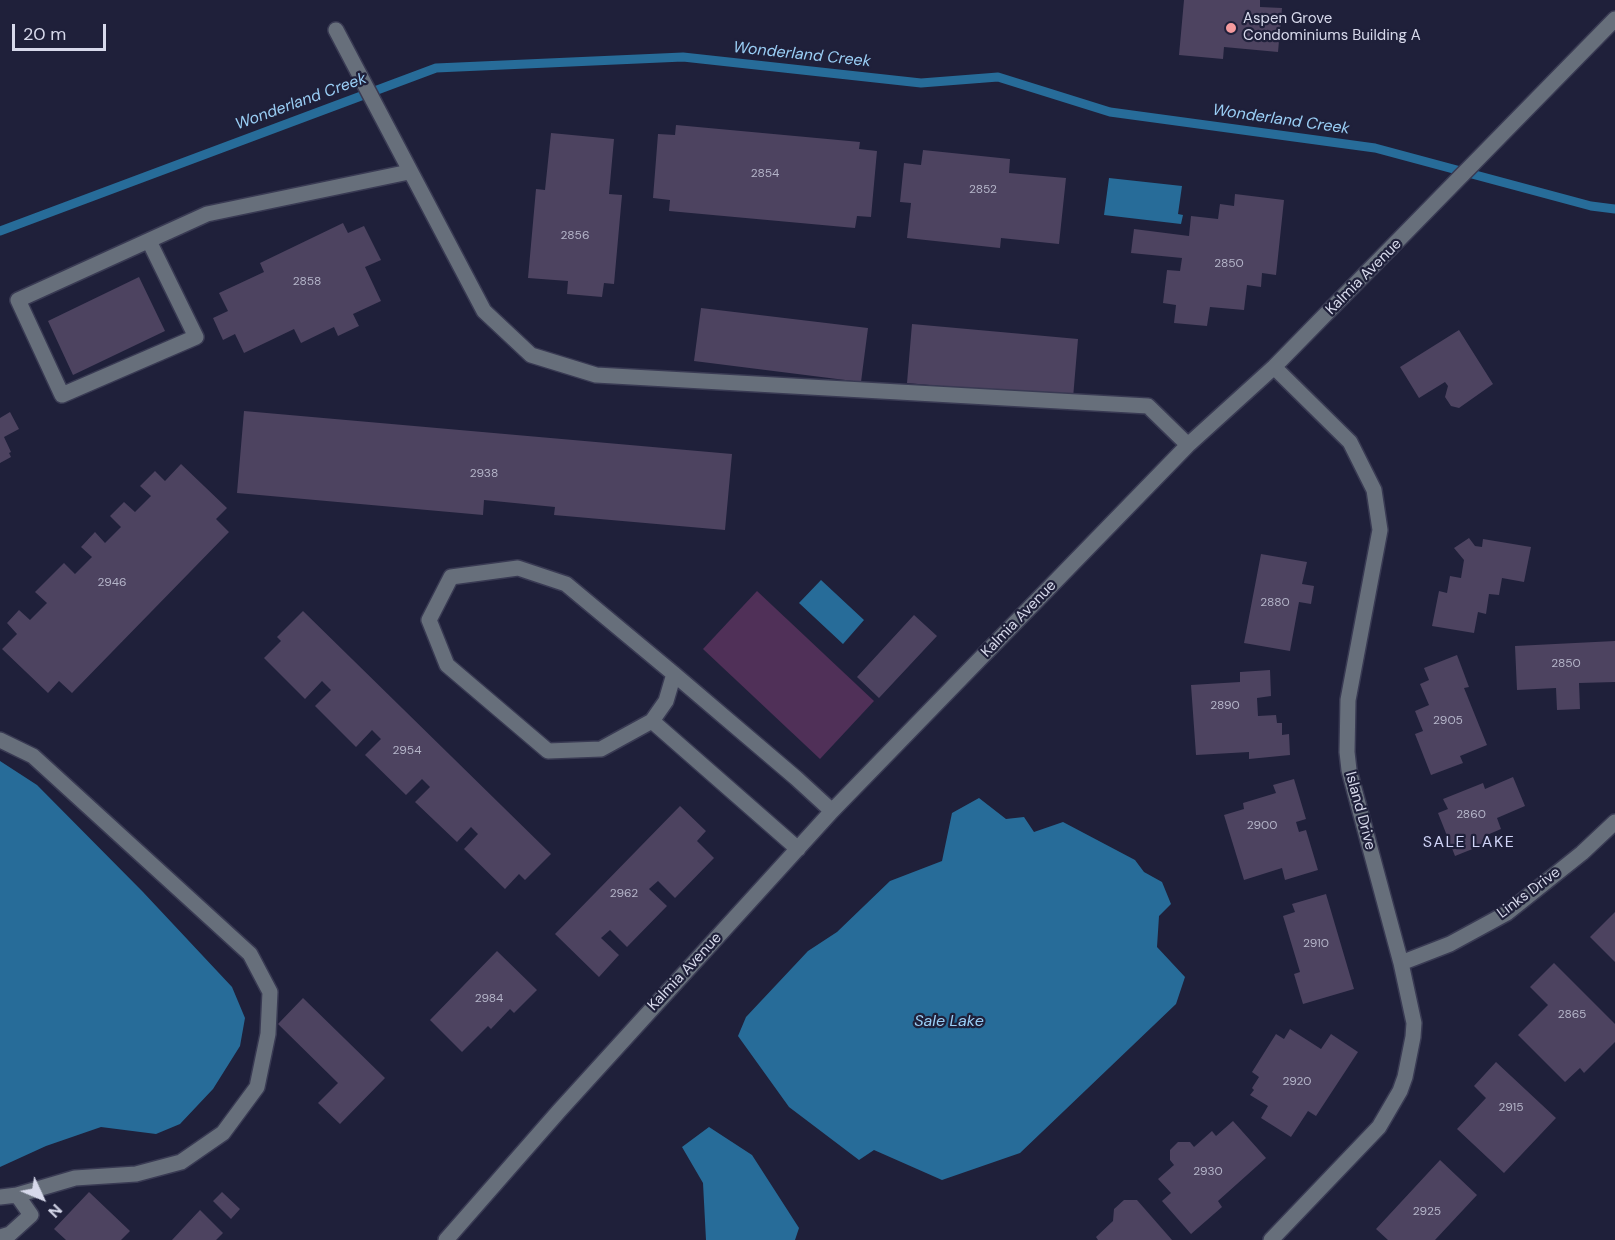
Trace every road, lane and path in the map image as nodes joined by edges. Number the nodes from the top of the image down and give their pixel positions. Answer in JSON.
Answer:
{"nodes":[{"id":1,"x":1615,"y":19,"type":"edge"},
{"id":2,"x":336,"y":30,"type":"dead end"},
{"id":3,"x":409,"y":172,"type":"junction"},
{"id":4,"x":149,"y":241,"type":"junction"},
{"id":5,"x":1274,"y":367,"type":"junction"},
{"id":6,"x":1188,"y":445,"type":"junction"},
{"id":7,"x":674,"y":674,"type":"junction"},
{"id":8,"x":652,"y":721,"type":"junction"},
{"id":9,"x":0,"y":740,"type":"edge"},
{"id":10,"x":832,"y":811,"type":"junction"},
{"id":11,"x":1615,"y":822,"type":"edge"},
{"id":12,"x":798,"y":849,"type":"junction"},
{"id":13,"x":1401,"y":963,"type":"junction"},
{"id":14,"x":17,"y":1195,"type":"junction"},
{"id":15,"x":0,"y":1197,"type":"edge"},
{"id":16,"x":0,"y":1237,"type":"edge"},
{"id":17,"x":446,"y":1240,"type":"edge"},
{"id":18,"x":1271,"y":1240,"type":"edge"}],
"edges":[{"from":1,"to":5,"type":"street","name":"Kalmia Avenue"},
{"from":2,"to":3,"type":"street"},
{"from":3,"to":4,"type":"street"},
{"from":3,"to":6,"type":"street"},
{"from":4,"to":4,"type":"street"},
{"from":5,"to":6,"type":"street","name":"Kalmia Avenue"},
{"from":5,"to":13,"type":"street","name":"Island Drive"},
{"from":6,"to":10,"type":"street","name":"Kalmia Avenue"},
{"from":7,"to":8,"type":"street"},
{"from":7,"to":8,"type":"street"},
{"from":7,"to":10,"type":"street"},
{"from":8,"to":12,"type":"street"},
{"from":9,"to":14,"type":"street"},
{"from":10,"to":12,"type":"street","name":"Kalmia Avenue"},
{"from":11,"to":13,"type":"street","name":"Links Drive"},
{"from":12,"to":17,"type":"street","name":"Kalmia Avenue"},
{"from":13,"to":18,"type":"street","name":"Island Drive"},
{"from":14,"to":15,"type":"street"},
{"from":14,"to":16,"type":"street"}]}
